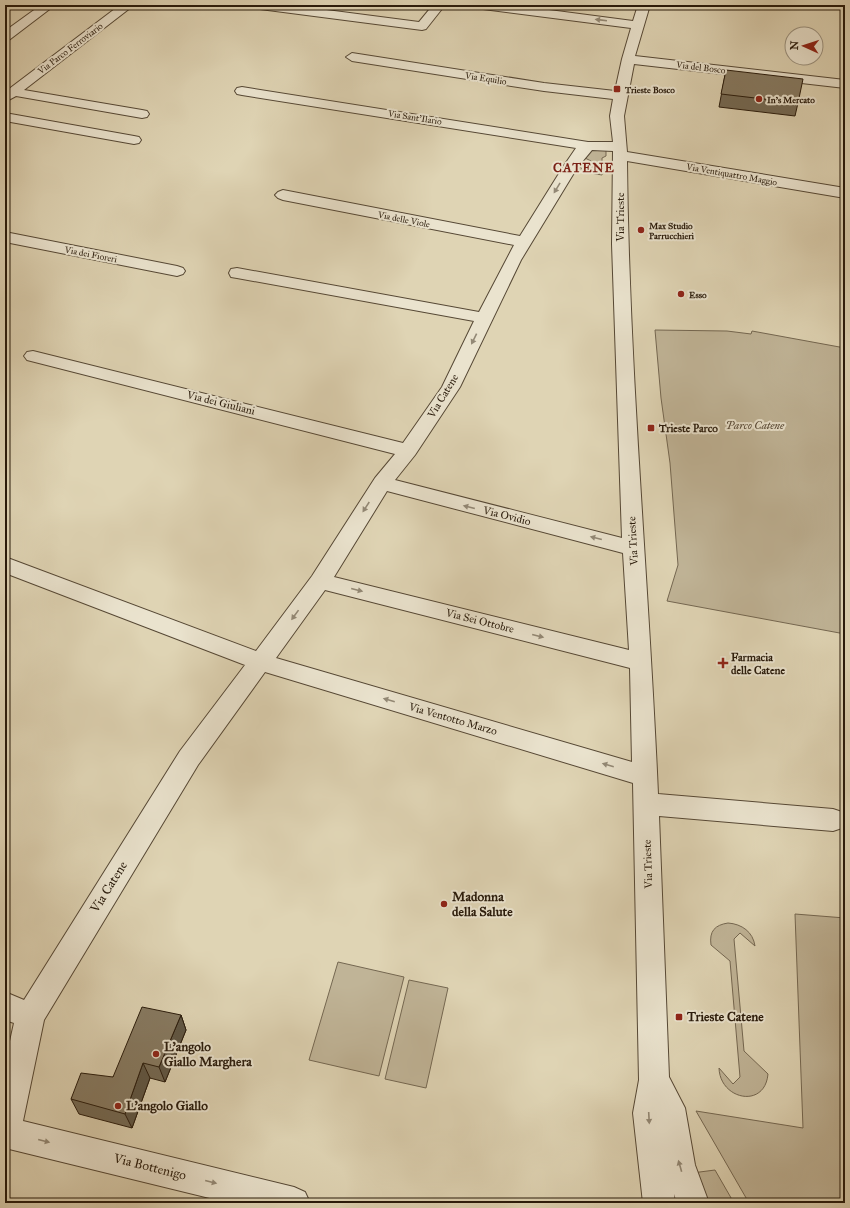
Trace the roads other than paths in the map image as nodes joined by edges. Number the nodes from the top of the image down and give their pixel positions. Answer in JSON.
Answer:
{"nodes":[{"id":1,"x":50,"y":5,"type":"edge"},
{"id":2,"x":128,"y":5,"type":"edge"},
{"id":3,"x":260,"y":5,"type":"edge"},
{"id":4,"x":439,"y":5,"type":"edge"},
{"id":5,"x":483,"y":5,"type":"edge"},
{"id":6,"x":642,"y":15,"type":"edge"},
{"id":7,"x":5,"y":37,"type":"edge"},
{"id":8,"x":352,"y":57,"type":"dead end"},
{"id":9,"x":628,"y":59,"type":"junction"},
{"id":10,"x":845,"y":84,"type":"edge"},
{"id":11,"x":242,"y":91,"type":"dead end"},
{"id":12,"x":9,"y":95,"type":"edge"},
{"id":13,"x":620,"y":96,"type":"junction"},
{"id":14,"x":142,"y":114,"type":"dead end"},
{"id":15,"x":5,"y":117,"type":"edge"},
{"id":16,"x":134,"y":140,"type":"dead end"},
{"id":17,"x":588,"y":146,"type":"junction"},
{"id":18,"x":620,"y":151,"type":"junction"},
{"id":19,"x":845,"y":193,"type":"edge"},
{"id":20,"x":283,"y":195,"type":"dead end"},
{"id":21,"x":5,"y":237,"type":"edge"},
{"id":22,"x":524,"y":242,"type":"junction"},
{"id":23,"x":177,"y":271,"type":"dead end"},
{"id":24,"x":237,"y":273,"type":"dead end"},
{"id":25,"x":484,"y":318,"type":"junction"},
{"id":26,"x":33,"y":356,"type":"dead end"},
{"id":27,"x":408,"y":451,"type":"junction"},
{"id":28,"x":382,"y":483,"type":"junction"},
{"id":29,"x":633,"y":548,"type":"junction"},
{"id":30,"x":5,"y":564,"type":"edge"},
{"id":31,"x":320,"y":581,"type":"junction"},
{"id":32,"x":261,"y":662,"type":"junction"},
{"id":33,"x":640,"y":662,"type":"junction"},
{"id":34,"x":645,"y":776,"type":"junction"},
{"id":35,"x":646,"y":804,"type":"junction"},
{"id":36,"x":833,"y":820,"type":"dead end"},
{"id":37,"x":18,"y":1011,"type":"edge"},
{"id":38,"x":654,"y":1080,"type":"junction"},
{"id":39,"x":5,"y":1133,"type":"edge"},
{"id":40,"x":294,"y":1203,"type":"edge"},
{"id":41,"x":659,"y":1203,"type":"edge"},
{"id":42,"x":693,"y":1203,"type":"edge"}],
"edges":[{"from":1,"to":7,"type":"street"},
{"from":2,"to":12,"type":"street","name":"Via Parco Ferroviario"},
{"from":3,"to":4,"type":"street"},
{"from":6,"to":5,"type":"street","one_way":true},
{"from":6,"to":9,"type":"street","name":"Via Trieste"},
{"from":8,"to":13,"type":"street","name":"Via Equilio"},
{"from":9,"to":10,"type":"street","name":"Via del Bosco"},
{"from":9,"to":13,"type":"street","name":"Via Trieste"},
{"from":11,"to":17,"type":"street","name":"Via Sant'Ilario"},
{"from":12,"to":14,"type":"street","name":"Via Parco Ferroviario"},
{"from":13,"to":18,"type":"street","name":"Via Trieste"},
{"from":15,"to":16,"type":"street"},
{"from":17,"to":18,"type":"street"},
{"from":17,"to":22,"type":"street","name":"Via Catene","one_way":true},
{"from":18,"to":19,"type":"street","name":"Via Ventiquattro Maggio"},
{"from":18,"to":29,"type":"street","name":"Via Trieste"},
{"from":20,"to":22,"type":"street","name":"Via delle Viole"},
{"from":21,"to":23,"type":"street","name":"Via dei Fioreri"},
{"from":22,"to":25,"type":"street","name":"Via Catene"},
{"from":24,"to":25,"type":"street"},
{"from":25,"to":27,"type":"street","name":"Via Catene","one_way":true},
{"from":26,"to":27,"type":"street","name":"Via dei Giuliani"},
{"from":27,"to":28,"type":"street","name":"Via Catene"},
{"from":29,"to":28,"type":"street","name":"Via Ovidio","one_way":true},
{"from":28,"to":31,"type":"street","name":"Via Catene","one_way":true},
{"from":29,"to":33,"type":"street","name":"Via Trieste"},
{"from":30,"to":32,"type":"street"},
{"from":31,"to":32,"type":"street","name":"Via Catene","one_way":true},
{"from":31,"to":33,"type":"street","name":"Via Sei Ottobre","one_way":true},
{"from":34,"to":32,"type":"street","name":"Via Ventotto Marzo","one_way":true},
{"from":32,"to":37,"type":"street","name":"Via Catene"},
{"from":33,"to":34,"type":"street","name":"Via Trieste"},
{"from":34,"to":35,"type":"street","name":"Via Trieste"},
{"from":35,"to":36,"type":"street"},
{"from":35,"to":38,"type":"street","name":"Via Trieste"},
{"from":37,"to":39,"type":"street","name":"Via Catene"},
{"from":38,"to":41,"type":"street","name":"Via Trieste","one_way":true},
{"from":42,"to":38,"type":"street","name":"Via Trieste","one_way":true},
{"from":39,"to":40,"type":"street","name":"Via Bottenigo","one_way":true}]}
